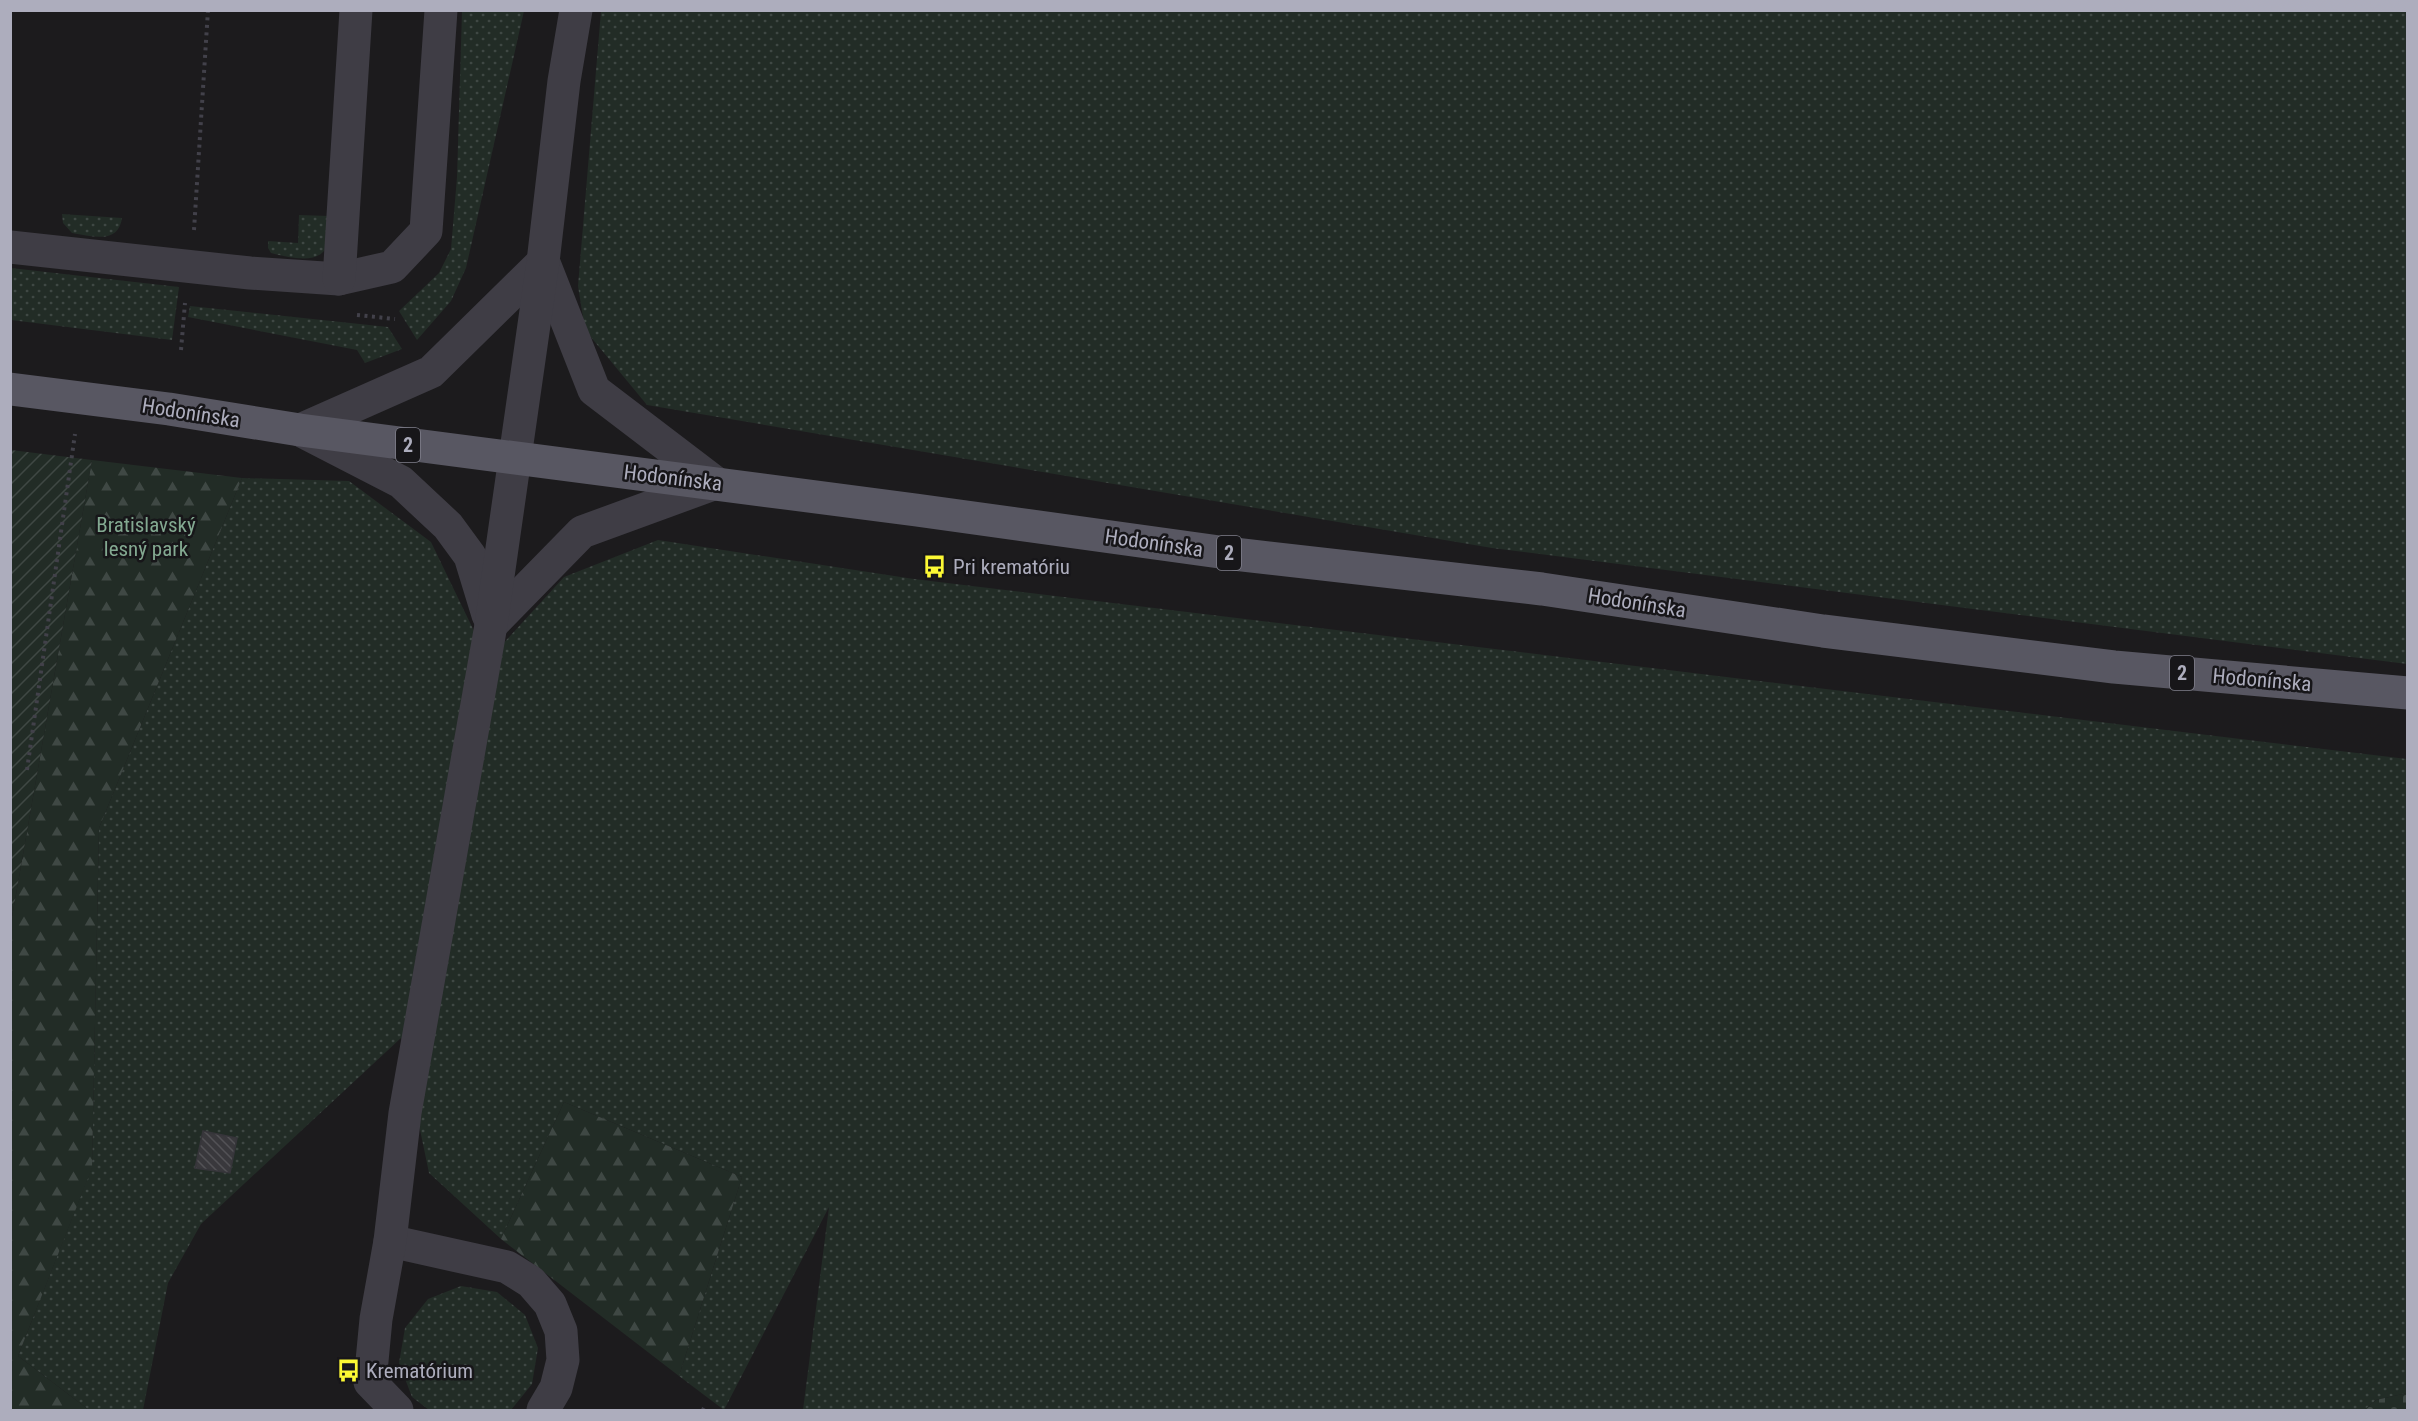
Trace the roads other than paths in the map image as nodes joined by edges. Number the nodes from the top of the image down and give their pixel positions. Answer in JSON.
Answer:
{"nodes":[{"id":1,"x":356,"y":10,"type":"edge"},
{"id":2,"x":441,"y":10,"type":"edge"},
{"id":3,"x":576,"y":10,"type":"edge"},
{"id":4,"x":10,"y":247,"type":"edge"},
{"id":5,"x":543,"y":262,"type":"junction"},
{"id":6,"x":339,"y":279,"type":"junction"},
{"id":7,"x":10,"y":389,"type":"edge"},
{"id":8,"x":300,"y":430,"type":"junction"},
{"id":9,"x":515,"y":459,"type":"junction"},
{"id":10,"x":716,"y":483,"type":"junction"},
{"id":11,"x":490,"y":625,"type":"junction"},
{"id":12,"x":2408,"y":693,"type":"edge"},
{"id":13,"x":390,"y":1241,"type":"junction"},
{"id":14,"x":397,"y":1410,"type":"edge"},
{"id":15,"x":543,"y":1410,"type":"edge"}],
"edges":[{"from":1,"to":6,"type":"lane"},
{"from":2,"to":6,"type":"lane"},
{"from":3,"to":5,"type":"lane"},
{"from":4,"to":6,"type":"lane"},
{"from":5,"to":8,"type":"lane"},
{"from":5,"to":9,"type":"lane"},
{"from":5,"to":10,"type":"lane"},
{"from":7,"to":8,"type":"main road","name":"Hodonínska","number":"2"},
{"from":8,"to":9,"type":"main road","name":"Hodonínska","number":"2"},
{"from":8,"to":11,"type":"lane"},
{"from":9,"to":10,"type":"main road","name":"Hodonínska","number":"2"},
{"from":9,"to":11,"type":"lane"},
{"from":10,"to":11,"type":"lane"},
{"from":10,"to":12,"type":"main road","name":"Hodonínska","number":"2"},
{"from":11,"to":13,"type":"lane"},
{"from":13,"to":14,"type":"lane"},
{"from":13,"to":15,"type":"lane"}]}
